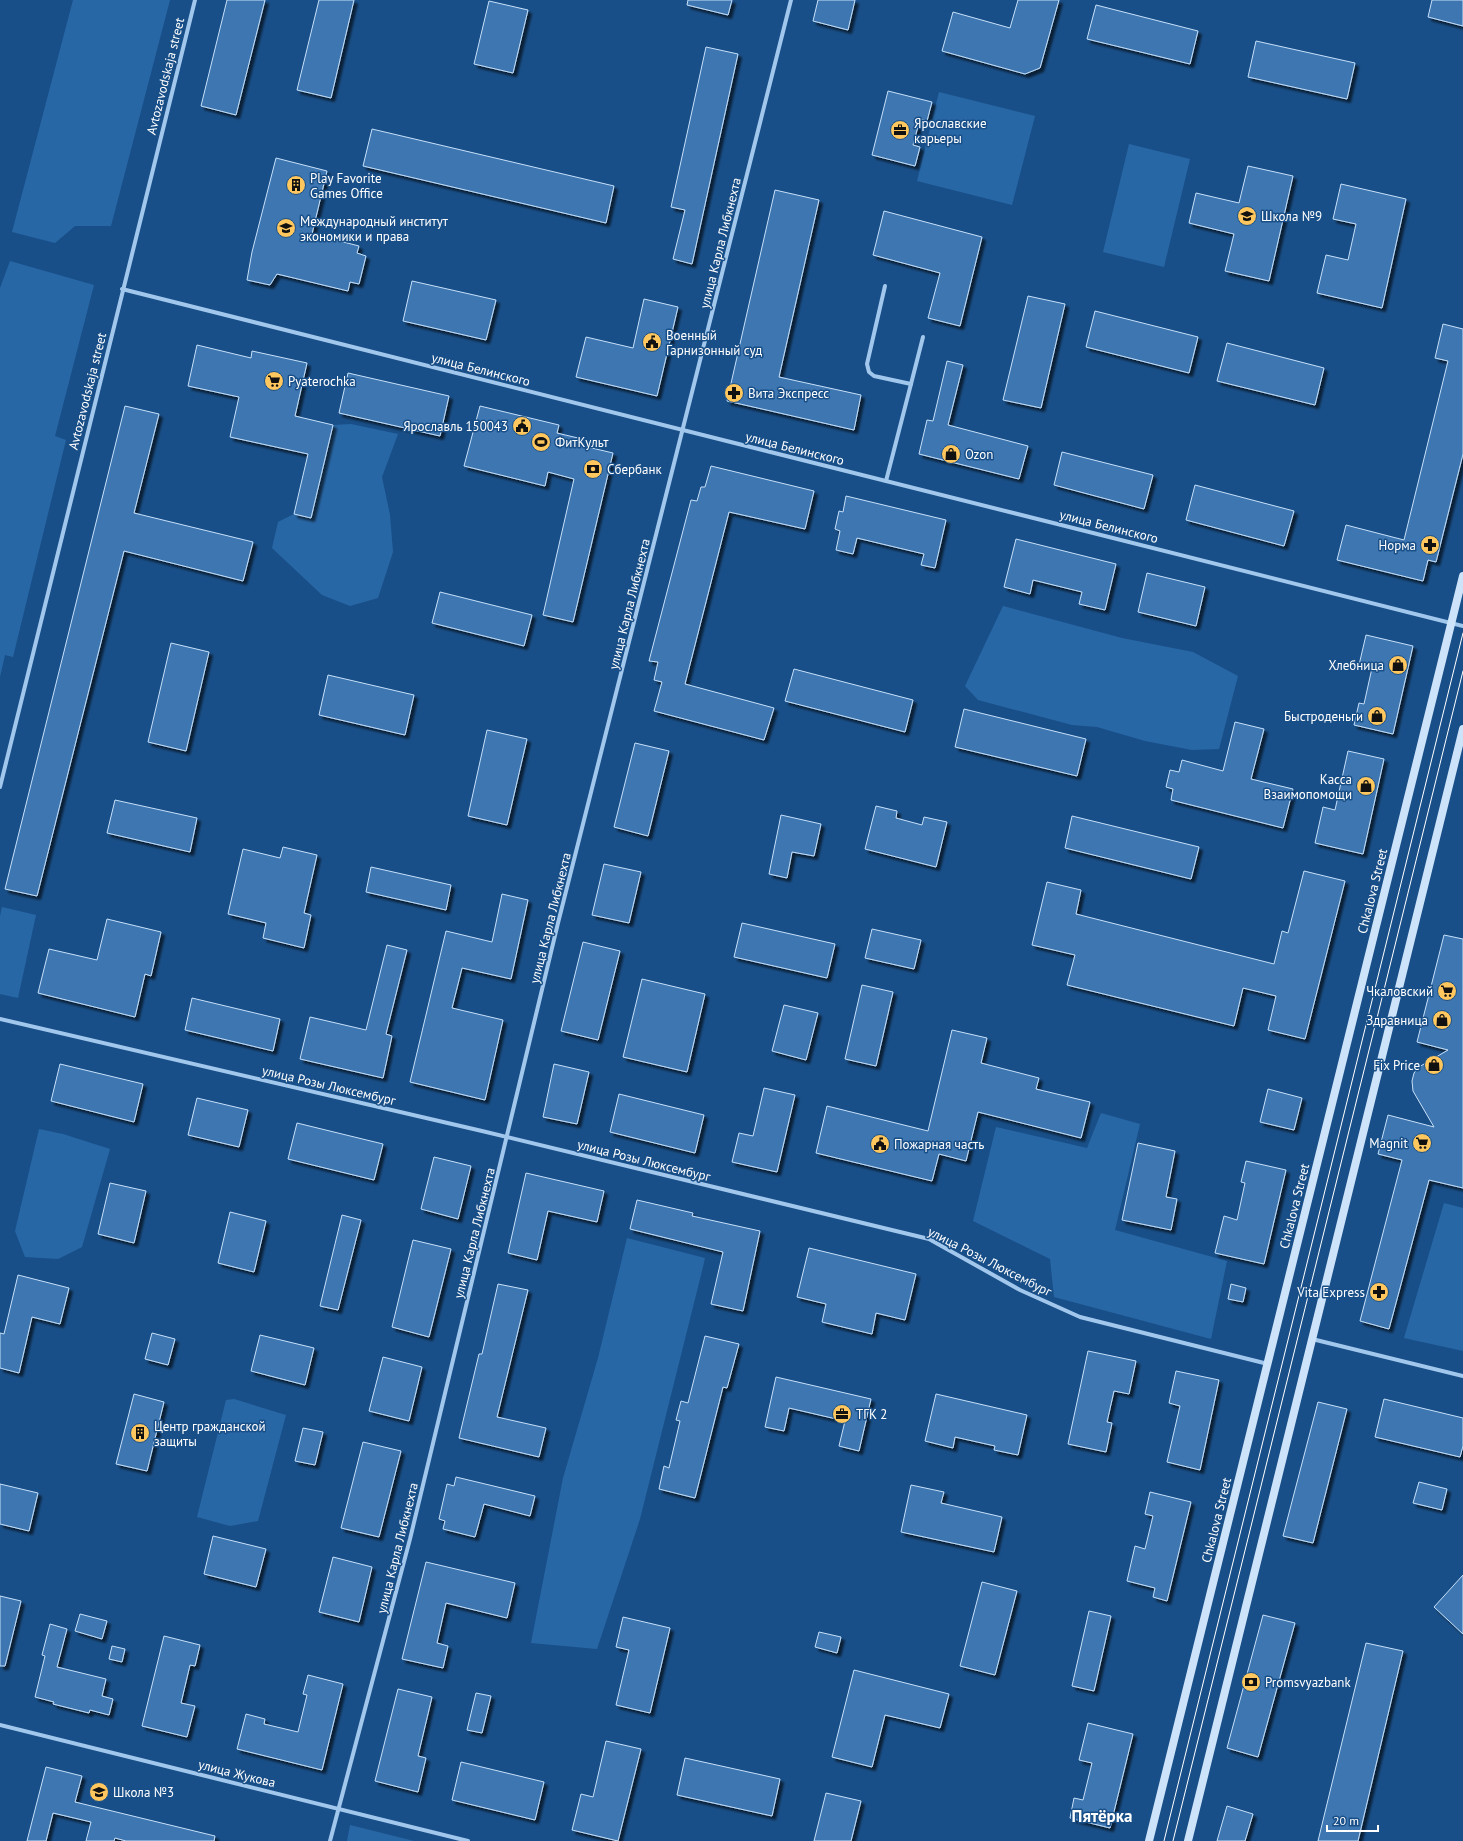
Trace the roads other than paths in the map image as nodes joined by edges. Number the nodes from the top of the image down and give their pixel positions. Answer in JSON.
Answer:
{"nodes":[{"id":1,"x":195,"y":0,"type":"edge"},
{"id":2,"x":791,"y":0,"type":"edge"},
{"id":3,"x":884,"y":286,"type":"dead end"},
{"id":4,"x":122,"y":289,"type":"junction"},
{"id":5,"x":923,"y":337,"type":"dead end"},
{"id":6,"x":911,"y":384,"type":"junction"},
{"id":7,"x":684,"y":430,"type":"junction"},
{"id":8,"x":886,"y":481,"type":"junction"},
{"id":9,"x":1463,"y":576,"type":"edge"},
{"id":10,"x":1451,"y":623,"type":"junction"},
{"id":11,"x":1463,"y":626,"type":"edge"},
{"id":12,"x":1463,"y":729,"type":"edge"},
{"id":13,"x":0,"y":787,"type":"edge"},
{"id":14,"x":0,"y":1019,"type":"edge"},
{"id":15,"x":508,"y":1137,"type":"junction"},
{"id":16,"x":1312,"y":1339,"type":"junction"},
{"id":17,"x":1268,"y":1364,"type":"junction"},
{"id":18,"x":1463,"y":1376,"type":"edge"},
{"id":19,"x":0,"y":1725,"type":"edge"},
{"id":20,"x":338,"y":1809,"type":"junction"},
{"id":21,"x":330,"y":1841,"type":"edge"},
{"id":22,"x":468,"y":1841,"type":"edge"},
{"id":23,"x":1149,"y":1841,"type":"edge"},
{"id":24,"x":1188,"y":1841,"type":"edge"}],
"edges":[{"from":1,"to":4,"type":"street","name":"Avtozavodskaja street"},
{"from":2,"to":7,"type":"street","name":"улица Карла Либкнехта"},
{"from":3,"to":6,"type":"street"},
{"from":4,"to":7,"type":"street","name":"улица Белинского"},
{"from":4,"to":13,"type":"street","name":"Avtozavodskaja street"},
{"from":5,"to":6,"type":"street"},
{"from":6,"to":8,"type":"street"},
{"from":7,"to":8,"type":"street","name":"улица Белинского"},
{"from":7,"to":15,"type":"street","name":"улица Карла Либкнехта"},
{"from":8,"to":10,"type":"street","name":"улица Белинского"},
{"from":9,"to":10,"type":"main road","name":"Chkalova Street"},
{"from":10,"to":11,"type":"street","name":"улица Белинского"},
{"from":10,"to":17,"type":"main road","name":"Chkalova Street"},
{"from":12,"to":16,"type":"main road"},
{"from":14,"to":15,"type":"street","name":"улица Розы Люксембург"},
{"from":15,"to":17,"type":"street","name":"улица Розы Люксембург"},
{"from":15,"to":20,"type":"street","name":"улица Карла Либкнехта"},
{"from":16,"to":18,"type":"street"},
{"from":16,"to":24,"type":"main road"},
{"from":17,"to":23,"type":"main road","name":"Chkalova Street"},
{"from":19,"to":20,"type":"street","name":"улица Жукова"},
{"from":20,"to":21,"type":"street","name":"улица Карла Либкнехта"},
{"from":20,"to":22,"type":"street","name":"улица Жукова"}]}
